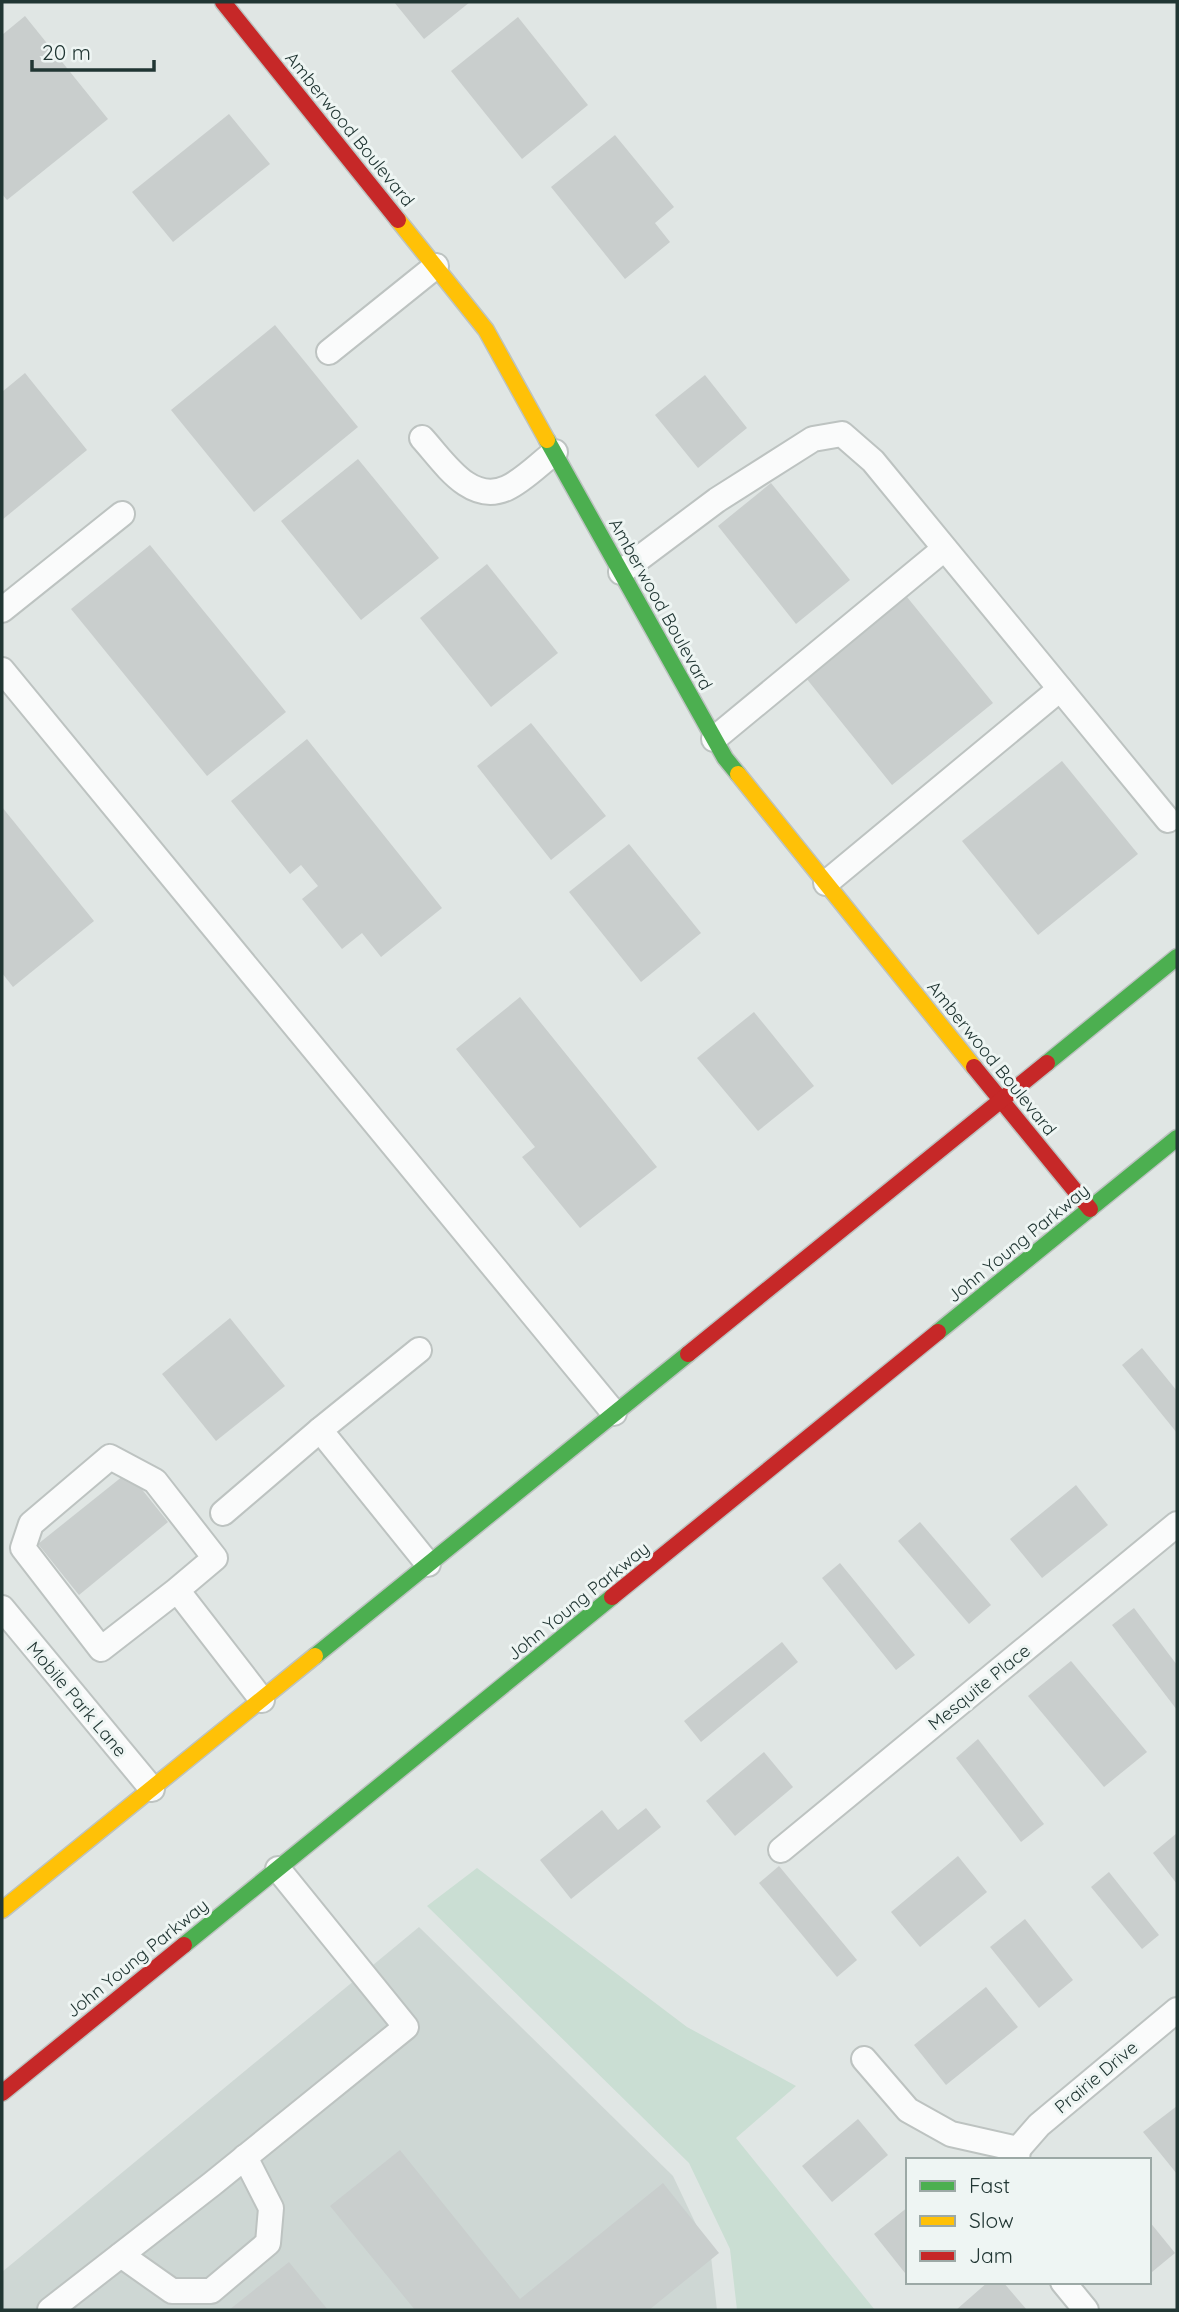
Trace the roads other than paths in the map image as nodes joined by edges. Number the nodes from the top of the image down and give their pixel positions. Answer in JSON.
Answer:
{"nodes":[{"id":1,"x":223,"y":2,"type":"edge"},
{"id":2,"x":436,"y":267,"type":"junction"},
{"id":3,"x":328,"y":352,"type":"dead end"},
{"id":4,"x":422,"y":438,"type":"dead end"},
{"id":5,"x":555,"y":452,"type":"junction"},
{"id":6,"x":122,"y":514,"type":"dead end"},
{"id":7,"x":944,"y":549,"type":"junction"},
{"id":8,"x":621,"y":572,"type":"junction"},
{"id":9,"x":2,"y":610,"type":"edge"},
{"id":10,"x":2,"y":670,"type":"edge"},
{"id":11,"x":1060,"y":689,"type":"junction"},
{"id":12,"x":714,"y":739,"type":"junction"},
{"id":13,"x":1168,"y":820,"type":"dead end"},
{"id":14,"x":826,"y":883,"type":"junction"},
{"id":15,"x":1177,"y":957,"type":"edge"},
{"id":16,"x":1000,"y":1100,"type":"junction"},
{"id":17,"x":1177,"y":1138,"type":"edge"},
{"id":18,"x":1090,"y":1209,"type":"junction"},
{"id":19,"x":419,"y":1350,"type":"dead end"},
{"id":20,"x":614,"y":1413,"type":"junction"},
{"id":21,"x":320,"y":1430,"type":"junction"},
{"id":22,"x":223,"y":1513,"type":"dead end"},
{"id":23,"x":1177,"y":1524,"type":"edge"},
{"id":24,"x":428,"y":1564,"type":"junction"},
{"id":25,"x":177,"y":1590,"type":"junction"},
{"id":26,"x":2,"y":1608,"type":"edge"},
{"id":27,"x":262,"y":1700,"type":"junction"},
{"id":28,"x":152,"y":1790,"type":"junction"},
{"id":29,"x":781,"y":1850,"type":"dead end"},
{"id":30,"x":278,"y":1869,"type":"junction"},
{"id":31,"x":2,"y":1910,"type":"edge"},
{"id":32,"x":1177,"y":2010,"type":"edge"},
{"id":33,"x":864,"y":2059,"type":"dead end"},
{"id":34,"x":2,"y":2093,"type":"edge"},
{"id":35,"x":1018,"y":2154,"type":"edge"},
{"id":36,"x":245,"y":2157,"type":"junction"},
{"id":37,"x":121,"y":2255,"type":"junction"},
{"id":38,"x":1065,"y":2284,"type":"edge"},
{"id":39,"x":50,"y":2310,"type":"edge"},
{"id":40,"x":1086,"y":2310,"type":"edge"}],
"edges":[{"from":1,"to":2,"type":"main road","name":"Amberwood Boulevard"},
{"from":2,"to":3,"type":"lane"},
{"from":2,"to":5,"type":"main road","name":"Amberwood Boulevard"},
{"from":4,"to":5,"type":"lane"},
{"from":5,"to":8,"type":"main road","name":"Amberwood Boulevard"},
{"from":6,"to":9,"type":"lane"},
{"from":7,"to":8,"type":"lane"},
{"from":7,"to":11,"type":"lane"},
{"from":7,"to":12,"type":"lane"},
{"from":8,"to":12,"type":"main road","name":"Amberwood Boulevard"},
{"from":10,"to":20,"type":"lane"},
{"from":11,"to":13,"type":"lane"},
{"from":11,"to":14,"type":"lane"},
{"from":12,"to":14,"type":"main road","name":"Amberwood Boulevard"},
{"from":14,"to":16,"type":"main road","name":"Amberwood Boulevard"},
{"from":15,"to":16,"type":"main road"},
{"from":16,"to":18,"type":"main road","name":"Amberwood Boulevard"},
{"from":16,"to":20,"type":"main road"},
{"from":17,"to":18,"type":"main road","name":"John Young Parkway"},
{"from":18,"to":30,"type":"main road","name":"John Young Parkway"},
{"from":19,"to":21,"type":"lane"},
{"from":20,"to":24,"type":"main road"},
{"from":21,"to":22,"type":"lane"},
{"from":21,"to":24,"type":"lane"},
{"from":23,"to":29,"type":"lane","name":"Mesquite Place"},
{"from":24,"to":27,"type":"main road"},
{"from":25,"to":25,"type":"lane"},
{"from":25,"to":27,"type":"lane"},
{"from":26,"to":28,"type":"lane","name":"Mobile Park Lane"},
{"from":27,"to":28,"type":"main road"},
{"from":28,"to":31,"type":"main road"},
{"from":30,"to":34,"type":"main road","name":"John Young Parkway"},
{"from":30,"to":36,"type":"lane"},
{"from":32,"to":35,"type":"lane","name":"Prairie Drive"},
{"from":33,"to":35,"type":"lane"},
{"from":36,"to":37,"type":"lane"},
{"from":36,"to":37,"type":"lane"},
{"from":37,"to":39,"type":"lane"},
{"from":38,"to":40,"type":"lane"}]}
